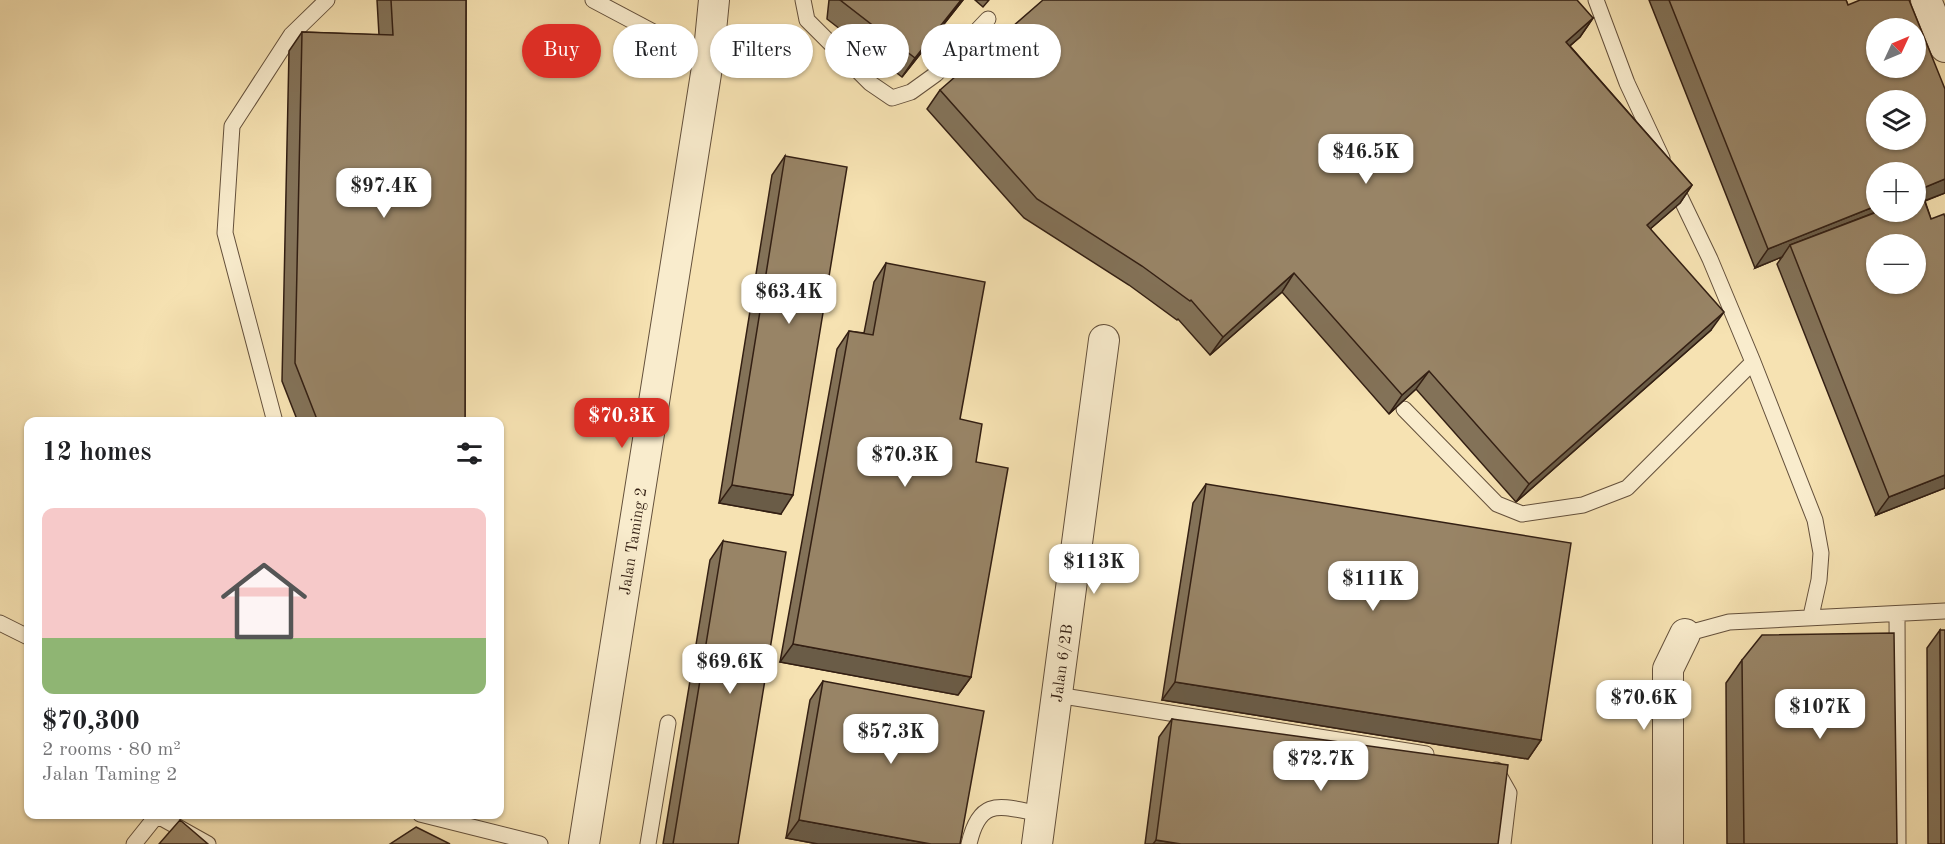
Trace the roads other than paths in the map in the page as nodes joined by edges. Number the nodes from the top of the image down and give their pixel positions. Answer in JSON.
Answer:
{"nodes":[{"id":1,"x":327,"y":0,"type":"edge"},
{"id":2,"x":593,"y":0,"type":"edge"},
{"id":3,"x":714,"y":0,"type":"edge"},
{"id":4,"x":802,"y":0,"type":"edge"},
{"id":5,"x":1596,"y":0,"type":"edge"},
{"id":6,"x":1926,"y":0,"type":"edge"},
{"id":7,"x":988,"y":19,"type":"dead end"},
{"id":8,"x":1945,"y":47,"type":"edge"},
{"id":9,"x":708,"y":61,"type":"junction"},
{"id":10,"x":1104,"y":340,"type":"dead end"},
{"id":11,"x":1753,"y":362,"type":"junction"},
{"id":12,"x":1404,"y":409,"type":"edge"},
{"id":13,"x":274,"y":417,"type":"edge"},
{"id":14,"x":1945,"y":610,"type":"edge"},
{"id":15,"x":1897,"y":614,"type":"junction"},
{"id":16,"x":1811,"y":616,"type":"junction"},
{"id":17,"x":0,"y":623,"type":"edge"},
{"id":18,"x":1685,"y":634,"type":"joint"},
{"id":19,"x":24,"y":635,"type":"edge"},
{"id":20,"x":1057,"y":695,"type":"junction"},
{"id":21,"x":668,"y":723,"type":"dead end"},
{"id":22,"x":1442,"y":756,"type":"edge"},
{"id":23,"x":1487,"y":766,"type":"edge"},
{"id":24,"x":1041,"y":814,"type":"junction"},
{"id":25,"x":155,"y":819,"type":"edge"},
{"id":26,"x":165,"y":819,"type":"edge"},
{"id":27,"x":440,"y":819,"type":"edge"},
{"id":28,"x":134,"y":844,"type":"edge"},
{"id":29,"x":208,"y":844,"type":"edge"},
{"id":30,"x":540,"y":844,"type":"edge"},
{"id":31,"x":584,"y":844,"type":"edge"},
{"id":32,"x":648,"y":844,"type":"edge"},
{"id":33,"x":969,"y":844,"type":"edge"},
{"id":34,"x":1037,"y":844,"type":"edge"},
{"id":35,"x":1503,"y":844,"type":"edge"},
{"id":36,"x":1668,"y":844,"type":"edge"},
{"id":37,"x":1898,"y":844,"type":"edge"}],
"edges":[{"from":1,"to":13,"type":"lane"},
{"from":2,"to":9,"type":"lane"},
{"from":3,"to":9,"type":"street","name":"Jalan Taming 2"},
{"from":4,"to":7,"type":"lane"},
{"from":5,"to":11,"type":"lane"},
{"from":6,"to":8,"type":"street"},
{"from":9,"to":31,"type":"street","name":"Jalan Taming 2"},
{"from":10,"to":20,"type":"street","name":"Jalan 6/2B"},
{"from":11,"to":12,"type":"lane"},
{"from":11,"to":16,"type":"lane"},
{"from":14,"to":15,"type":"lane"},
{"from":15,"to":16,"type":"lane"},
{"from":15,"to":37,"type":"lane"},
{"from":16,"to":18,"type":"lane"},
{"from":17,"to":19,"type":"lane"},
{"from":18,"to":36,"type":"street"},
{"from":20,"to":22,"type":"lane"},
{"from":20,"to":24,"type":"street","name":"Jalan 6/2B"},
{"from":21,"to":32,"type":"lane"},
{"from":23,"to":35,"type":"lane"},
{"from":24,"to":33,"type":"lane"},
{"from":24,"to":34,"type":"street","name":"Jalan 6/2B"},
{"from":25,"to":28,"type":"lane"},
{"from":26,"to":29,"type":"lane"},
{"from":27,"to":30,"type":"lane"}]}
